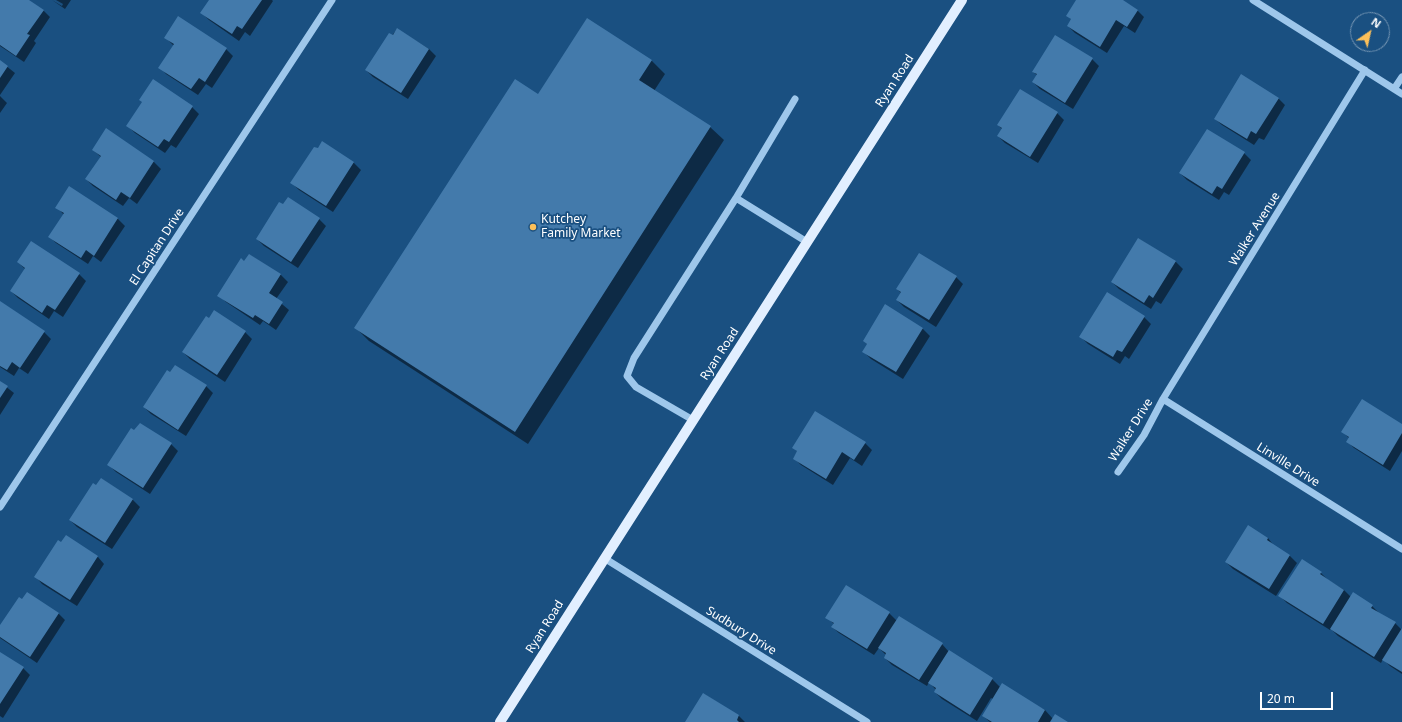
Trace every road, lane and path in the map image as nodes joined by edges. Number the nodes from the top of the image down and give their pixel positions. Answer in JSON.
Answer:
{"nodes":[{"id":1,"x":332,"y":0,"type":"edge"},
{"id":2,"x":962,"y":0,"type":"edge"},
{"id":3,"x":1253,"y":0,"type":"edge"},
{"id":4,"x":1365,"y":70,"type":"junction"},
{"id":5,"x":1402,"y":77,"type":"edge"},
{"id":6,"x":1394,"y":89,"type":"junction"},
{"id":7,"x":1402,"y":94,"type":"edge"},
{"id":8,"x":795,"y":99,"type":"dead end"},
{"id":9,"x":736,"y":198,"type":"junction"},
{"id":10,"x":807,"y":242,"type":"junction"},
{"id":11,"x":1163,"y":399,"type":"junction"},
{"id":12,"x":693,"y":420,"type":"junction"},
{"id":13,"x":1118,"y":472,"type":"dead end"},
{"id":14,"x":0,"y":507,"type":"edge"},
{"id":15,"x":1402,"y":549,"type":"edge"},
{"id":16,"x":604,"y":558,"type":"junction"},
{"id":17,"x":500,"y":722,"type":"edge"},
{"id":18,"x":867,"y":722,"type":"edge"}],
"edges":[{"from":1,"to":14,"type":"street","name":"El Capitan Drive"},
{"from":2,"to":10,"type":"main road","name":"Ryan Road"},
{"from":3,"to":4,"type":"street"},
{"from":4,"to":6,"type":"street"},
{"from":4,"to":11,"type":"street","name":"Walker Avenue"},
{"from":5,"to":6,"type":"street"},
{"from":6,"to":7,"type":"street"},
{"from":8,"to":9,"type":"street"},
{"from":9,"to":10,"type":"street"},
{"from":9,"to":12,"type":"street"},
{"from":10,"to":12,"type":"main road","name":"Ryan Road"},
{"from":11,"to":13,"type":"street","name":"Walker Drive"},
{"from":11,"to":15,"type":"street","name":"Linville Drive"},
{"from":12,"to":16,"type":"main road","name":"Ryan Road"},
{"from":16,"to":17,"type":"main road","name":"Ryan Road"},
{"from":16,"to":18,"type":"street","name":"Sudbury Drive"}]}
